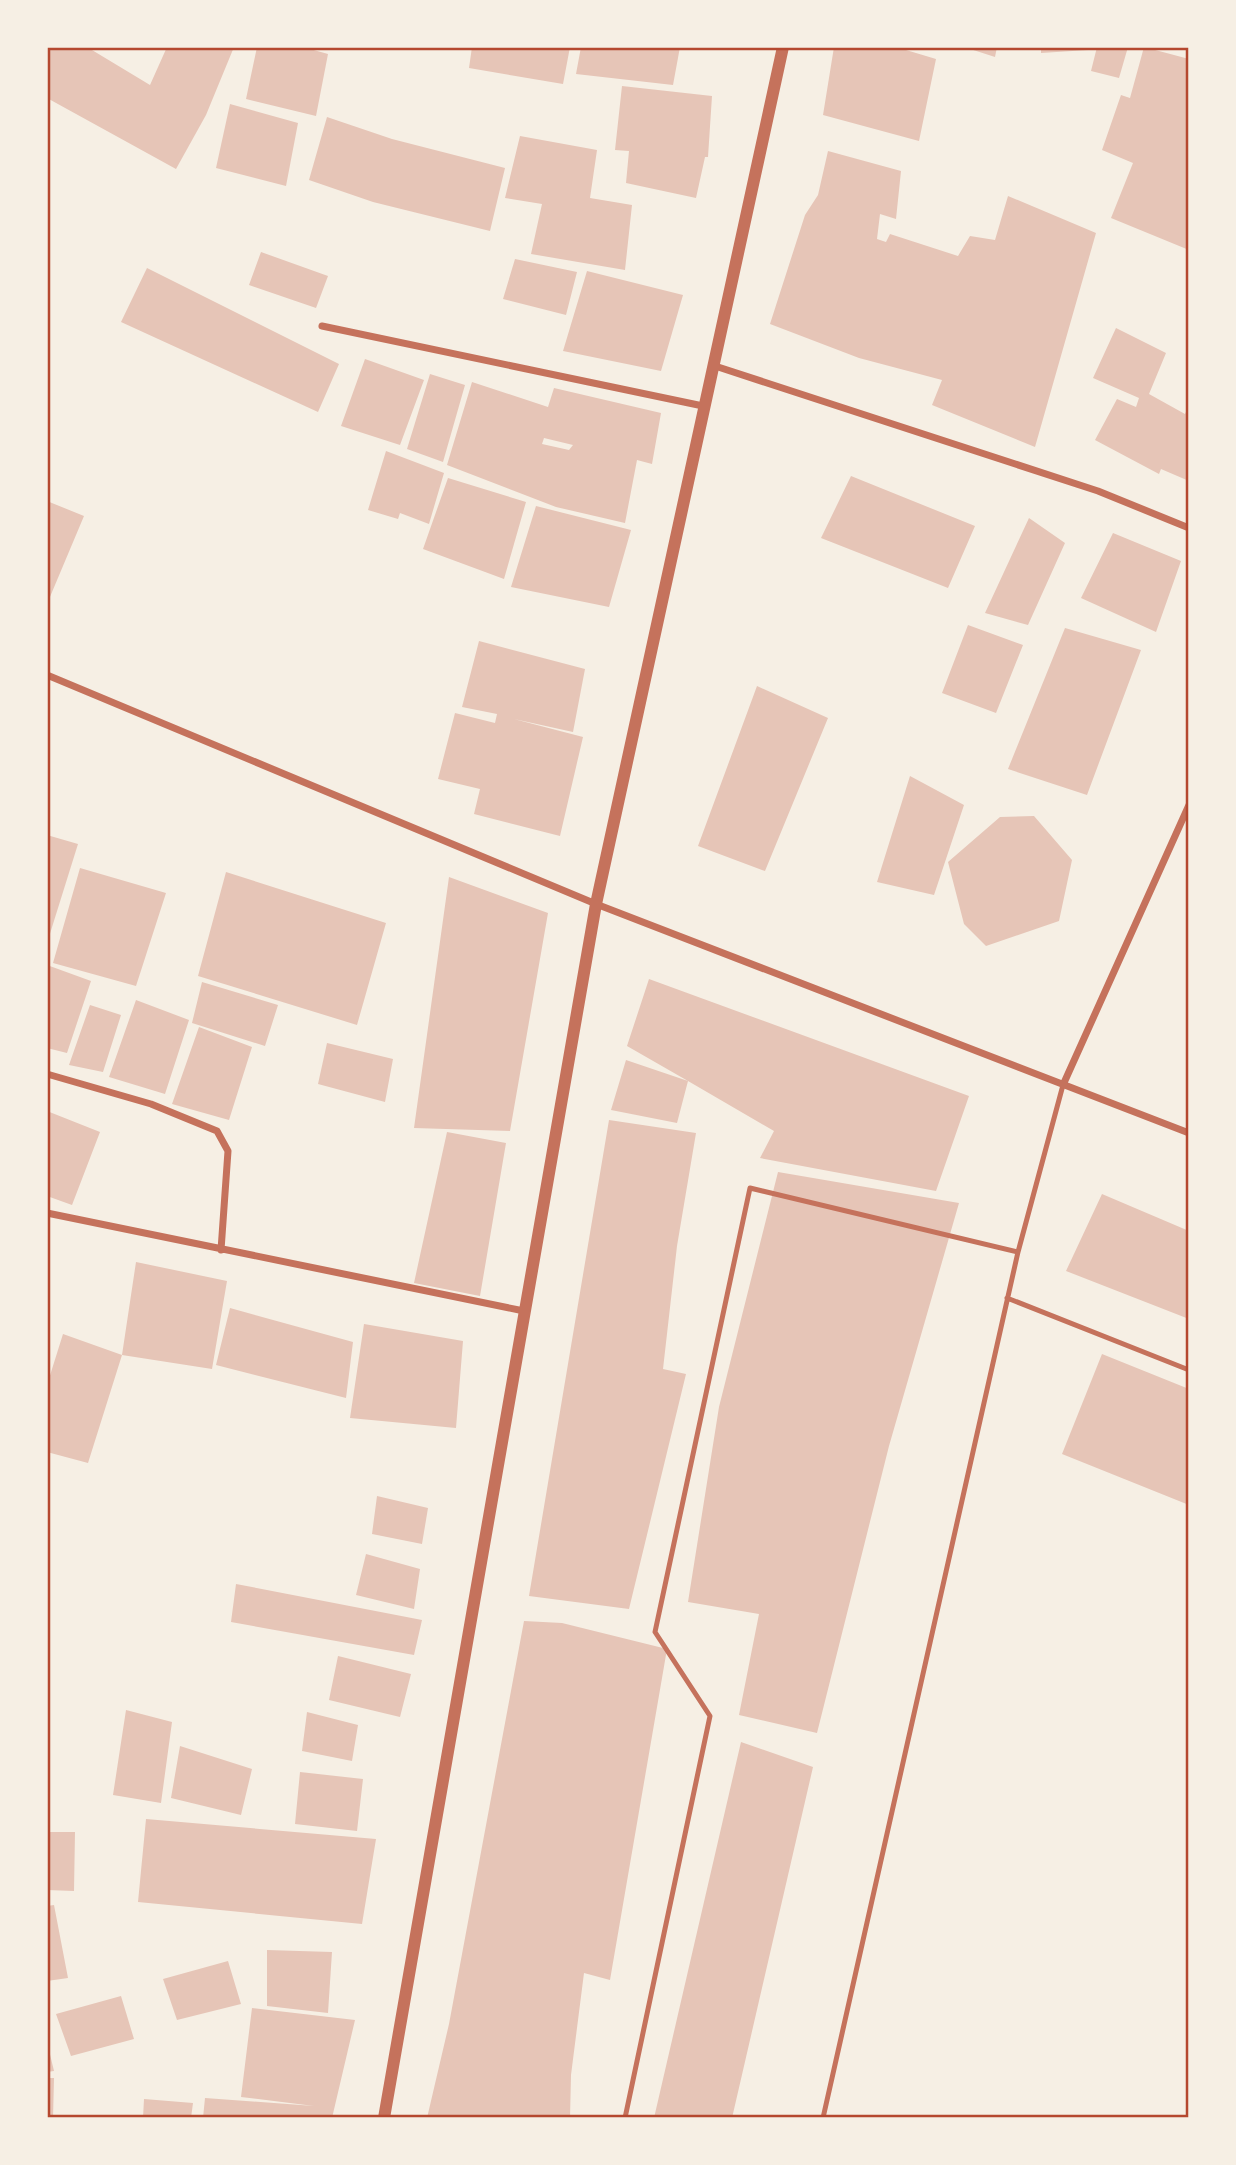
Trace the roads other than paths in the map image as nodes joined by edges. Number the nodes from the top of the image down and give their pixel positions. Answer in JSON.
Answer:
{"nodes":[{"id":1,"x":783,"y":47,"type":"edge"},
{"id":2,"x":322,"y":326,"type":"dead end"},
{"id":3,"x":715,"y":366,"type":"junction"},
{"id":4,"x":703,"y":407,"type":"junction"},
{"id":5,"x":1189,"y":528,"type":"edge"},
{"id":6,"x":47,"y":675,"type":"edge"},
{"id":7,"x":1189,"y":805,"type":"edge"},
{"id":8,"x":596,"y":904,"type":"junction"},
{"id":9,"x":47,"y":1074,"type":"edge"},
{"id":10,"x":1063,"y":1085,"type":"junction"},
{"id":11,"x":1189,"y":1133,"type":"edge"},
{"id":12,"x":47,"y":1213,"type":"edge"},
{"id":13,"x":221,"y":1250,"type":"junction"},
{"id":14,"x":1018,"y":1252,"type":"junction"},
{"id":15,"x":1007,"y":1298,"type":"junction"},
{"id":16,"x":524,"y":1311,"type":"junction"},
{"id":17,"x":1189,"y":1370,"type":"edge"},
{"id":18,"x":384,"y":2118,"type":"edge"},
{"id":19,"x":625,"y":2118,"type":"edge"},
{"id":20,"x":823,"y":2118,"type":"edge"}],
"edges":[{"from":1,"to":3,"type":"street"},
{"from":2,"to":4,"type":"street"},
{"from":3,"to":4,"type":"street"},
{"from":3,"to":5,"type":"street"},
{"from":4,"to":8,"type":"street"},
{"from":6,"to":8,"type":"street"},
{"from":7,"to":10,"type":"street"},
{"from":8,"to":10,"type":"street"},
{"from":8,"to":16,"type":"street"},
{"from":9,"to":13,"type":"street"},
{"from":10,"to":11,"type":"street"},
{"from":10,"to":14,"type":"lane"},
{"from":12,"to":13,"type":"street"},
{"from":13,"to":16,"type":"street"},
{"from":14,"to":15,"type":"lane"},
{"from":14,"to":19,"type":"lane"},
{"from":15,"to":17,"type":"lane"},
{"from":15,"to":20,"type":"lane"},
{"from":16,"to":18,"type":"street"}]}
